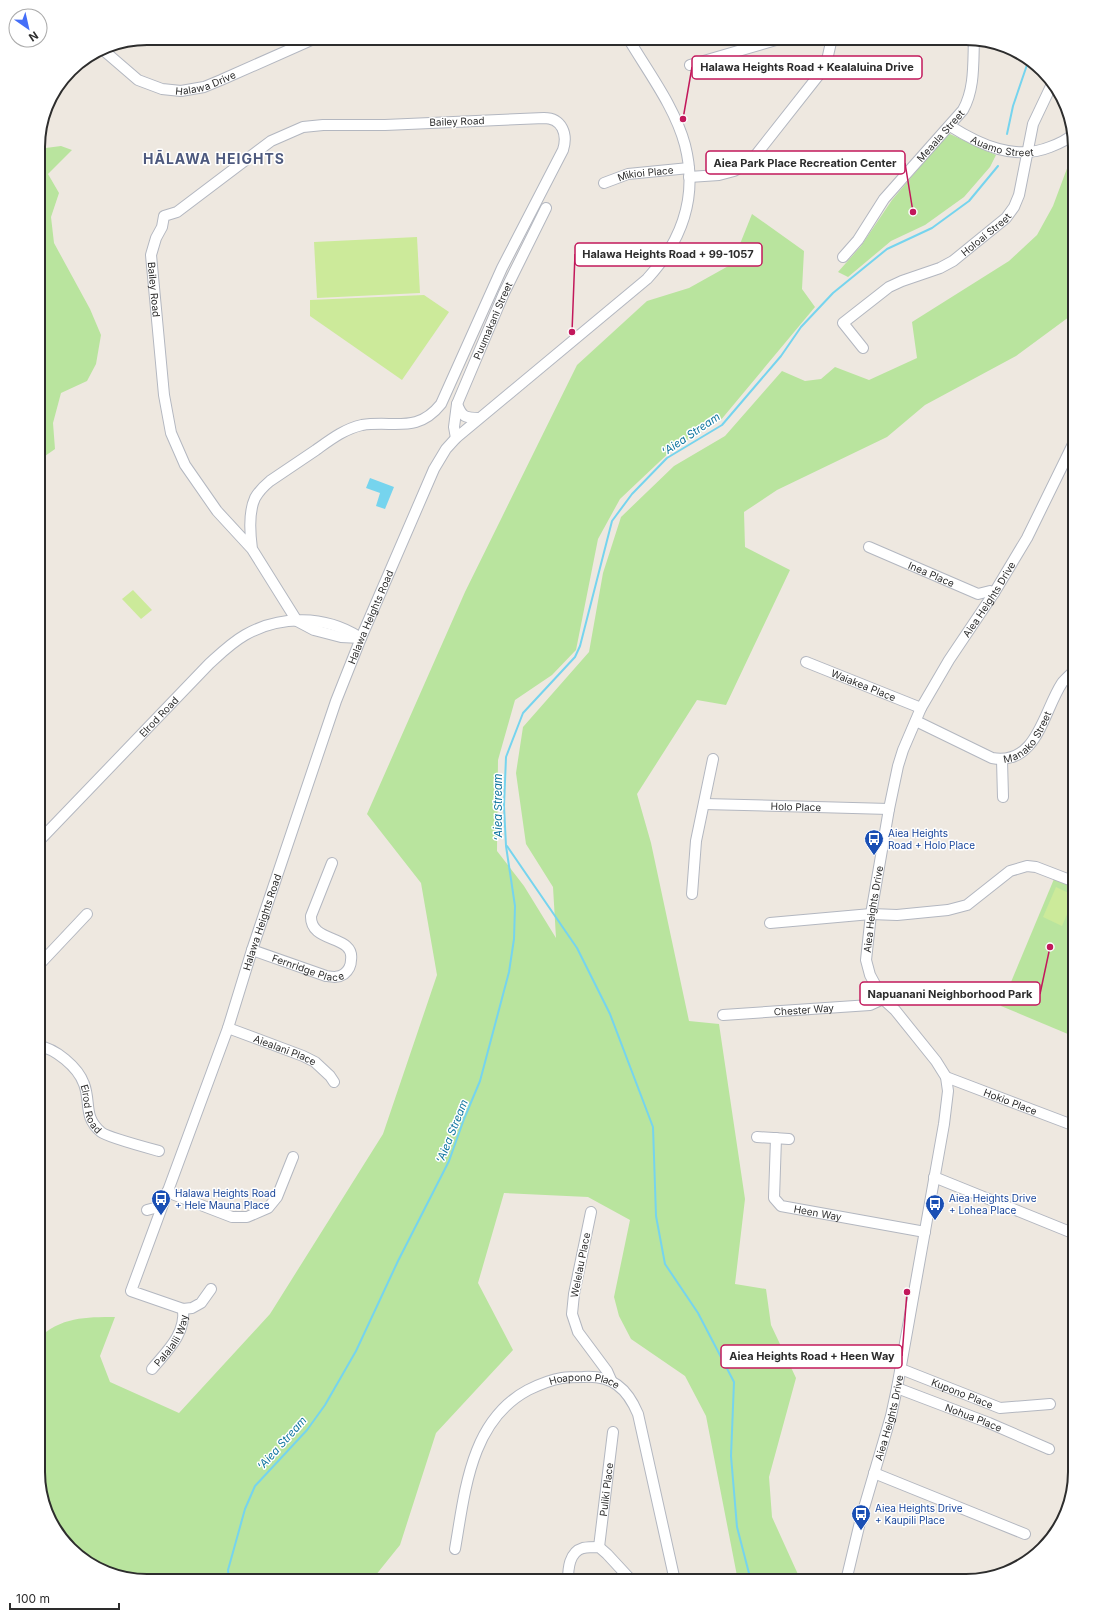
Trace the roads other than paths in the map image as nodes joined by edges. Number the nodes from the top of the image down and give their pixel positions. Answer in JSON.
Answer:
{"nodes":[{"id":1,"x":300,"y":45,"type":"edge"},
{"id":2,"x":632,"y":45,"type":"edge"},
{"id":3,"x":759,"y":45,"type":"edge"},
{"id":4,"x":830,"y":45,"type":"edge"},
{"id":5,"x":973,"y":45,"type":"edge"},
{"id":6,"x":108,"y":53,"type":"edge"},
{"id":7,"x":690,"y":65,"type":"dead end"},
{"id":8,"x":1050,"y":89,"type":"edge"},
{"id":9,"x":950,"y":126,"type":"junction"},
{"id":10,"x":1067,"y":132,"type":"edge"},
{"id":11,"x":1067,"y":138,"type":"edge"},
{"id":12,"x":1057,"y":144,"type":"junction"},
{"id":13,"x":1027,"y":153,"type":"junction"},
{"id":14,"x":689,"y":172,"type":"junction"},
{"id":15,"x":604,"y":183,"type":"dead end"},
{"id":16,"x":546,"y":208,"type":"dead end"},
{"id":17,"x":843,"y":257,"type":"dead end"},
{"id":18,"x":863,"y":348,"type":"dead end"},
{"id":19,"x":457,"y":404,"type":"junction"},
{"id":20,"x":479,"y":418,"type":"junction"},
{"id":21,"x":456,"y":438,"type":"junction"},
{"id":22,"x":1068,"y":454,"type":"edge"},
{"id":23,"x":869,"y":547,"type":"dead end"},
{"id":24,"x":252,"y":549,"type":"junction"},
{"id":25,"x":994,"y":594,"type":"junction"},
{"id":26,"x":297,"y":621,"type":"junction"},
{"id":27,"x":361,"y":638,"type":"junction"},
{"id":28,"x":806,"y":662,"type":"dead end"},
{"id":29,"x":1068,"y":677,"type":"edge"},
{"id":30,"x":921,"y":708,"type":"junction"},
{"id":31,"x":916,"y":721,"type":"junction"},
{"id":32,"x":713,"y":759,"type":"dead end"},
{"id":33,"x":1002,"y":760,"type":"junction"},
{"id":34,"x":1003,"y":797,"type":"dead end"},
{"id":35,"x":704,"y":804,"type":"junction"},
{"id":36,"x":889,"y":809,"type":"junction"},
{"id":37,"x":45,"y":835,"type":"edge"},
{"id":38,"x":332,"y":863,"type":"dead end"},
{"id":39,"x":1068,"y":879,"type":"edge"},
{"id":40,"x":692,"y":894,"type":"dead end"},
{"id":41,"x":88,"y":914,"type":"dead end"},
{"id":42,"x":871,"y":914,"type":"junction"},
{"id":43,"x":770,"y":923,"type":"dead end"},
{"id":44,"x":252,"y":950,"type":"junction"},
{"id":45,"x":45,"y":959,"type":"edge"},
{"id":46,"x":884,"y":999,"type":"junction"},
{"id":47,"x":723,"y":1014,"type":"dead end"},
{"id":48,"x":228,"y":1028,"type":"junction"},
{"id":49,"x":45,"y":1047,"type":"edge"},
{"id":50,"x":946,"y":1077,"type":"junction"},
{"id":51,"x":334,"y":1082,"type":"dead end"},
{"id":52,"x":1068,"y":1123,"type":"edge"},
{"id":53,"x":757,"y":1138,"type":"dead end"},
{"id":54,"x":776,"y":1138,"type":"junction"},
{"id":55,"x":789,"y":1139,"type":"dead end"},
{"id":56,"x":159,"y":1151,"type":"dead end"},
{"id":57,"x":293,"y":1157,"type":"dead end"},
{"id":58,"x":934,"y":1177,"type":"junction"},
{"id":59,"x":167,"y":1192,"type":"junction"},
{"id":60,"x":162,"y":1206,"type":"junction"},
{"id":61,"x":148,"y":1210,"type":"dead end"},
{"id":62,"x":591,"y":1212,"type":"dead end"},
{"id":63,"x":1068,"y":1231,"type":"edge"},
{"id":64,"x":925,"y":1232,"type":"junction"},
{"id":65,"x":211,"y":1289,"type":"dead end"},
{"id":66,"x":183,"y":1309,"type":"junction"},
{"id":67,"x":152,"y":1368,"type":"dead end"},
{"id":68,"x":901,"y":1369,"type":"junction"},
{"id":69,"x":611,"y":1380,"type":"junction"},
{"id":70,"x":897,"y":1388,"type":"junction"},
{"id":71,"x":1050,"y":1404,"type":"dead end"},
{"id":72,"x":613,"y":1432,"type":"dead end"},
{"id":73,"x":1049,"y":1449,"type":"dead end"},
{"id":74,"x":874,"y":1473,"type":"junction"},
{"id":75,"x":1025,"y":1534,"type":"dead end"},
{"id":76,"x":599,"y":1547,"type":"junction"},
{"id":77,"x":455,"y":1549,"type":"dead end"},
{"id":78,"x":568,"y":1574,"type":"edge"},
{"id":79,"x":626,"y":1574,"type":"edge"},
{"id":80,"x":673,"y":1574,"type":"edge"},
{"id":81,"x":848,"y":1574,"type":"edge"}],
"edges":[{"from":1,"to":6,"type":"street","name":"Halawa Drive"},
{"from":2,"to":14,"type":"street","name":"Halawa Heights Road"},
{"from":3,"to":7,"type":"street"},
{"from":4,"to":14,"type":"street","name":"Mikioi Place"},
{"from":5,"to":9,"type":"street","name":"Meaala Street"},
{"from":8,"to":13,"type":"street","name":"Holoai Street"},
{"from":9,"to":13,"type":"street","name":"Auamo Street"},
{"from":9,"to":17,"type":"street","name":"Meaala Street"},
{"from":10,"to":12,"type":"street","name":"Auamo Street"},
{"from":11,"to":12,"type":"street","name":"Auamo Street"},
{"from":12,"to":13,"type":"street","name":"Auamo Street"},
{"from":13,"to":18,"type":"street","name":"Holoai Street"},
{"from":14,"to":15,"type":"street","name":"Mikioi Place"},
{"from":14,"to":20,"type":"street","name":"Halawa Heights Road"},
{"from":16,"to":19,"type":"street","name":"Puumakani Street"},
{"from":19,"to":20,"type":"street"},
{"from":19,"to":21,"type":"street","name":"Puumakani Street"},
{"from":20,"to":21,"type":"street","name":"Halawa Heights Road"},
{"from":21,"to":27,"type":"street","name":"Halawa Heights Road"},
{"from":22,"to":25,"type":"street","name":"Aiea Heights Drive"},
{"from":23,"to":25,"type":"street","name":"Inea Place"},
{"from":24,"to":24,"type":"street","name":"Bailey Road"},
{"from":24,"to":26,"type":"street","name":"Bailey Road"},
{"from":25,"to":30,"type":"street","name":"Aiea Heights Drive"},
{"from":26,"to":27,"type":"street"},
{"from":26,"to":37,"type":"street","name":"Elrod Road"},
{"from":27,"to":44,"type":"street","name":"Halawa Heights Road"},
{"from":28,"to":30,"type":"street","name":"Waiakea Place"},
{"from":29,"to":33,"type":"street","name":"Manako Street"},
{"from":30,"to":31,"type":"street","name":"Aiea Heights Drive"},
{"from":31,"to":33,"type":"street","name":"Manako Street"},
{"from":31,"to":36,"type":"street","name":"Aiea Heights Drive"},
{"from":32,"to":35,"type":"street"},
{"from":33,"to":34,"type":"street"},
{"from":35,"to":36,"type":"street","name":"Holo Place"},
{"from":35,"to":40,"type":"street"},
{"from":36,"to":42,"type":"street","name":"Aiea Heights Drive"},
{"from":38,"to":44,"type":"street","name":"Fernridge Place"},
{"from":39,"to":42,"type":"street"},
{"from":41,"to":45,"type":"street"},
{"from":42,"to":43,"type":"street"},
{"from":42,"to":46,"type":"street","name":"Aiea Heights Drive"},
{"from":44,"to":48,"type":"street","name":"Halawa Heights Road"},
{"from":46,"to":47,"type":"street","name":"Chester Way"},
{"from":46,"to":50,"type":"street","name":"Aiea Heights Drive"},
{"from":48,"to":51,"type":"street","name":"Aiealani Place"},
{"from":48,"to":59,"type":"street","name":"Halawa Heights Road"},
{"from":49,"to":56,"type":"street","name":"Elrod Road"},
{"from":50,"to":52,"type":"street","name":"Hokio Place"},
{"from":50,"to":58,"type":"street","name":"Aiea Heights Drive"},
{"from":53,"to":54,"type":"street"},
{"from":54,"to":55,"type":"street"},
{"from":54,"to":64,"type":"street","name":"Heen Way"},
{"from":57,"to":59,"type":"street"},
{"from":58,"to":63,"type":"street"},
{"from":58,"to":64,"type":"street","name":"Aiea Heights Drive"},
{"from":59,"to":60,"type":"street","name":"Halawa Heights Road"},
{"from":60,"to":61,"type":"street"},
{"from":60,"to":66,"type":"street","name":"Halawa Heights Road"},
{"from":62,"to":69,"type":"street","name":"Welelau Place"},
{"from":64,"to":68,"type":"street","name":"Aiea Heights Drive"},
{"from":65,"to":66,"type":"street"},
{"from":66,"to":67,"type":"street","name":"Palaialii Way"},
{"from":68,"to":70,"type":"street","name":"Aiea Heights Drive"},
{"from":68,"to":71,"type":"street","name":"Kupono Place"},
{"from":69,"to":77,"type":"street","name":"Hoapono Place"},
{"from":69,"to":80,"type":"street","name":"Hoapono Place"},
{"from":70,"to":73,"type":"street","name":"Nohua Place"},
{"from":70,"to":74,"type":"street","name":"Aiea Heights Drive"},
{"from":72,"to":76,"type":"street","name":"Puliki Place"},
{"from":74,"to":75,"type":"street"},
{"from":74,"to":81,"type":"street","name":"Aiea Heights Drive"},
{"from":76,"to":78,"type":"street"},
{"from":76,"to":79,"type":"street"}]}
